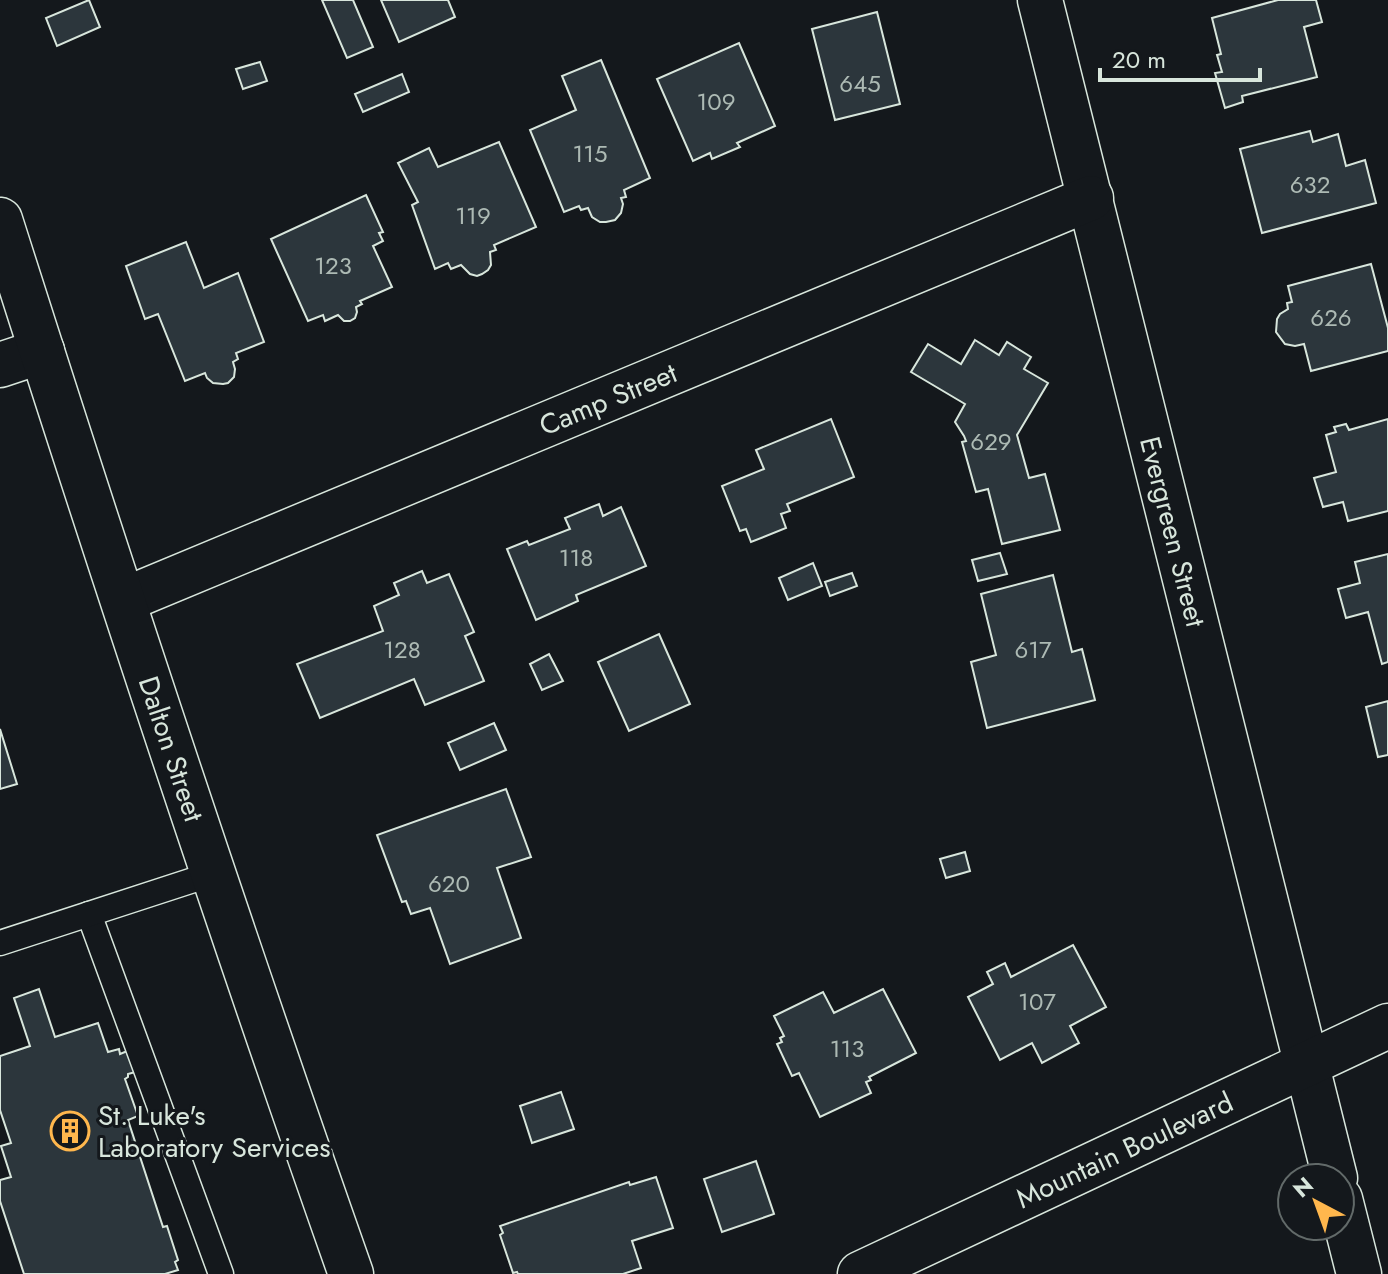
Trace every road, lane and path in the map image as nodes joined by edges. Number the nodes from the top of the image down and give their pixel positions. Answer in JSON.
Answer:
{"nodes":[{"id":1,"x":1040,"y":0,"type":"edge"},
{"id":2,"x":1091,"y":198,"type":"junction"},
{"id":3,"x":0,"y":220,"type":"edge"},
{"id":4,"x":42,"y":351,"type":"junction"},
{"id":5,"x":0,"y":365,"type":"edge"},
{"id":6,"x":124,"y":600,"type":"junction"},
{"id":7,"x":215,"y":873,"type":"junction"},
{"id":8,"x":89,"y":914,"type":"junction"},
{"id":9,"x":0,"y":943,"type":"edge"},
{"id":10,"x":1388,"y":1026,"type":"edge"},
{"id":11,"x":1306,"y":1063,"type":"junction"},
{"id":12,"x":1331,"y":1162,"type":"edge"},
{"id":13,"x":1351,"y":1242,"type":"edge"},
{"id":14,"x":221,"y":1274,"type":"edge"},
{"id":15,"x":351,"y":1274,"type":"edge"},
{"id":16,"x":860,"y":1274,"type":"edge"},
{"id":17,"x":1359,"y":1274,"type":"edge"}],
"edges":[{"from":1,"to":2,"type":"street","name":"Evergreen Street"},
{"from":2,"to":6,"type":"street","name":"Camp Street"},
{"from":2,"to":11,"type":"street","name":"Evergreen Street"},
{"from":3,"to":4,"type":"street","name":"Dalton Street"},
{"from":4,"to":5,"type":"street"},
{"from":4,"to":6,"type":"street","name":"Dalton Street"},
{"from":6,"to":7,"type":"street","name":"Dalton Street"},
{"from":7,"to":8,"type":"lane"},
{"from":7,"to":15,"type":"street","name":"Dalton Street"},
{"from":8,"to":9,"type":"lane"},
{"from":8,"to":14,"type":"lane"},
{"from":10,"to":11,"type":"street","name":"Mountain Boulevard"},
{"from":11,"to":12,"type":"street","name":"Evergreen Street"},
{"from":11,"to":16,"type":"street","name":"Mountain Boulevard"},
{"from":13,"to":17,"type":"street"}]}
